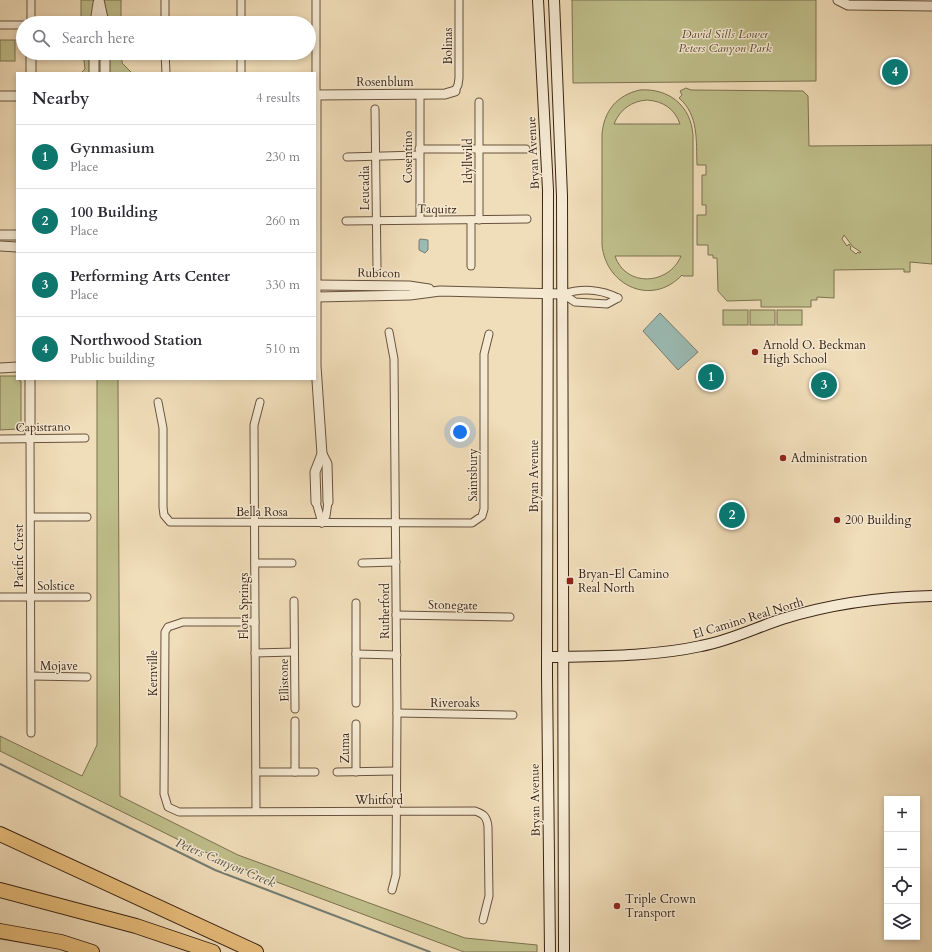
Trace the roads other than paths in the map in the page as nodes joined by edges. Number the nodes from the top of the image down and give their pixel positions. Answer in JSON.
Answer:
{"nodes":[{"id":1,"x":31,"y":0,"type":"edge"},
{"id":2,"x":99,"y":0,"type":"edge"},
{"id":3,"x":165,"y":0,"type":"edge"},
{"id":4,"x":241,"y":0,"type":"edge"},
{"id":5,"x":316,"y":0,"type":"edge"},
{"id":6,"x":459,"y":0,"type":"edge"},
{"id":7,"x":538,"y":0,"type":"edge"},
{"id":8,"x":554,"y":0,"type":"edge"},
{"id":9,"x":839,"y":1,"type":"edge"},
{"id":10,"x":932,"y":6,"type":"edge"},
{"id":11,"x":31,"y":16,"type":"edge"},
{"id":12,"x":96,"y":16,"type":"edge"},
{"id":13,"x":102,"y":16,"type":"edge"},
{"id":14,"x":165,"y":16,"type":"edge"},
{"id":15,"x":241,"y":16,"type":"edge"},
{"id":16,"x":316,"y":16,"type":"edge"},
{"id":17,"x":0,"y":25,"type":"edge"},
{"id":18,"x":16,"y":25,"type":"edge"},
{"id":19,"x":31,"y":60,"type":"edge"},
{"id":20,"x":94,"y":60,"type":"edge"},
{"id":21,"x":105,"y":60,"type":"edge"},
{"id":22,"x":166,"y":60,"type":"edge"},
{"id":23,"x":241,"y":60,"type":"edge"},
{"id":24,"x":315,"y":60,"type":"edge"},
{"id":25,"x":31,"y":72,"type":"edge"},
{"id":26,"x":94,"y":72,"type":"edge"},
{"id":27,"x":105,"y":72,"type":"edge"},
{"id":28,"x":166,"y":72,"type":"edge"},
{"id":29,"x":241,"y":72,"type":"edge"},
{"id":30,"x":315,"y":72,"type":"edge"},
{"id":31,"x":455,"y":90,"type":"joint"},
{"id":32,"x":420,"y":94,"type":"junction"},
{"id":33,"x":316,"y":95,"type":"edge"},
{"id":34,"x":0,"y":96,"type":"edge"},
{"id":35,"x":16,"y":96,"type":"edge"},
{"id":36,"x":479,"y":102,"type":"dead end"},
{"id":37,"x":375,"y":109,"type":"dead end"},
{"id":38,"x":479,"y":148,"type":"junction"},
{"id":39,"x":526,"y":149,"type":"dead end"},
{"id":40,"x":419,"y":152,"type":"junction"},
{"id":41,"x":376,"y":156,"type":"junction"},
{"id":42,"x":347,"y":157,"type":"dead end"},
{"id":43,"x":420,"y":219,"type":"junction"},
{"id":44,"x":527,"y":219,"type":"dead end"},
{"id":45,"x":376,"y":220,"type":"junction"},
{"id":46,"x":471,"y":220,"type":"junction"},
{"id":47,"x":479,"y":220,"type":"junction"},
{"id":48,"x":346,"y":221,"type":"dead end"},
{"id":49,"x":316,"y":229,"type":"edge"},
{"id":50,"x":0,"y":234,"type":"edge"},
{"id":51,"x":16,"y":235,"type":"edge"},
{"id":52,"x":0,"y":246,"type":"edge"},
{"id":53,"x":16,"y":247,"type":"edge"},
{"id":54,"x":471,"y":266,"type":"dead end"},
{"id":55,"x":377,"y":267,"type":"dead end"},
{"id":56,"x":317,"y":284,"type":"junction"},
{"id":57,"x":440,"y":291,"type":"junction"},
{"id":58,"x":548,"y":293,"type":"junction"},
{"id":59,"x":563,"y":294,"type":"junction"},
{"id":60,"x":317,"y":297,"type":"junction"},
{"id":61,"x":390,"y":332,"type":"dead end"},
{"id":62,"x":489,"y":334,"type":"dead end"},
{"id":63,"x":316,"y":366,"type":"edge"},
{"id":64,"x":0,"y":368,"type":"edge"},
{"id":65,"x":16,"y":368,"type":"edge"},
{"id":66,"x":30,"y":380,"type":"edge"},
{"id":67,"x":158,"y":402,"type":"dead end"},
{"id":68,"x":260,"y":402,"type":"dead end"},
{"id":69,"x":30,"y":438,"type":"junction"},
{"id":70,"x":85,"y":438,"type":"dead end"},
{"id":71,"x":0,"y":439,"type":"edge"},
{"id":72,"x":322,"y":454,"type":"junction"},
{"id":73,"x":316,"y":490,"type":"junction"},
{"id":74,"x":328,"y":490,"type":"junction"},
{"id":75,"x":316,"y":502,"type":"joint"},
{"id":76,"x":328,"y":502,"type":"joint"},
{"id":77,"x":31,"y":517,"type":"junction"},
{"id":78,"x":87,"y":517,"type":"dead end"},
{"id":79,"x":478,"y":520,"type":"joint"},
{"id":80,"x":395,"y":522,"type":"junction"},
{"id":81,"x":255,"y":523,"type":"junction"},
{"id":82,"x":322,"y":523,"type":"junction"},
{"id":83,"x":362,"y":562,"type":"dead end"},
{"id":84,"x":396,"y":562,"type":"junction"},
{"id":85,"x":255,"y":563,"type":"junction"},
{"id":86,"x":292,"y":563,"type":"dead end"},
{"id":87,"x":932,"y":596,"type":"edge"},
{"id":88,"x":0,"y":597,"type":"edge"},
{"id":89,"x":31,"y":597,"type":"junction"},
{"id":90,"x":87,"y":597,"type":"dead end"},
{"id":91,"x":294,"y":601,"type":"dead end"},
{"id":92,"x":356,"y":603,"type":"dead end"},
{"id":93,"x":396,"y":616,"type":"junction"},
{"id":94,"x":510,"y":616,"type":"dead end"},
{"id":95,"x":255,"y":622,"type":"junction"},
{"id":96,"x":294,"y":652,"type":"junction"},
{"id":97,"x":255,"y":653,"type":"junction"},
{"id":98,"x":356,"y":654,"type":"junction"},
{"id":99,"x":397,"y":655,"type":"junction"},
{"id":100,"x":563,"y":657,"type":"junction"},
{"id":101,"x":547,"y":658,"type":"junction"},
{"id":102,"x":32,"y":676,"type":"junction"},
{"id":103,"x":87,"y":677,"type":"dead end"},
{"id":104,"x":356,"y":703,"type":"dead end"},
{"id":105,"x":295,"y":708,"type":"dead end"},
{"id":106,"x":397,"y":713,"type":"junction"},
{"id":107,"x":513,"y":715,"type":"dead end"},
{"id":108,"x":295,"y":721,"type":"dead end"},
{"id":109,"x":356,"y":724,"type":"dead end"},
{"id":110,"x":31,"y":733,"type":"dead end"},
{"id":111,"x":396,"y":771,"type":"junction"},
{"id":112,"x":256,"y":772,"type":"junction"},
{"id":113,"x":295,"y":772,"type":"junction"},
{"id":114,"x":316,"y":772,"type":"dead end"},
{"id":115,"x":337,"y":772,"type":"dead end"},
{"id":116,"x":356,"y":772,"type":"junction"},
{"id":117,"x":548,"y":784,"type":"junction"},
{"id":118,"x":168,"y":807,"type":"joint"},
{"id":119,"x":256,"y":811,"type":"junction"},
{"id":120,"x":396,"y":811,"type":"junction"},
{"id":121,"x":0,"y":834,"type":"edge"},
{"id":122,"x":563,"y":860,"type":"junction"},
{"id":123,"x":0,"y":890,"type":"edge"},
{"id":124,"x":392,"y":890,"type":"dead end"},
{"id":125,"x":483,"y":920,"type":"dead end"},
{"id":126,"x":0,"y":931,"type":"edge"},
{"id":127,"x":92,"y":952,"type":"edge"},
{"id":128,"x":213,"y":952,"type":"edge"},
{"id":129,"x":256,"y":952,"type":"edge"},
{"id":130,"x":550,"y":952,"type":"edge"},
{"id":131,"x":564,"y":952,"type":"edge"}],
"edges":[{"from":1,"to":11,"type":"street"},
{"from":2,"to":12,"type":"street"},
{"from":2,"to":13,"type":"street"},
{"from":3,"to":14,"type":"street"},
{"from":4,"to":15,"type":"street"},
{"from":5,"to":16,"type":"street"},
{"from":6,"to":31,"type":"street","name":"Bolinas"},
{"from":7,"to":58,"type":"main road","name":"Bryan Avenue"},
{"from":8,"to":59,"type":"main road"},
{"from":9,"to":10,"type":"street"},
{"from":17,"to":18,"type":"street"},
{"from":19,"to":25,"type":"street"},
{"from":20,"to":26,"type":"street"},
{"from":21,"to":27,"type":"street"},
{"from":22,"to":28,"type":"street"},
{"from":23,"to":29,"type":"street"},
{"from":24,"to":30,"type":"street"},
{"from":31,"to":32,"type":"street","name":"Rosenblum"},
{"from":32,"to":33,"type":"street","name":"Rosenblum"},
{"from":32,"to":40,"type":"street","name":"Cosentino"},
{"from":34,"to":35,"type":"street"},
{"from":36,"to":38,"type":"street","name":"Idyllwild"},
{"from":37,"to":41,"type":"street","name":"Leucadia"},
{"from":38,"to":39,"type":"street"},
{"from":38,"to":40,"type":"street"},
{"from":38,"to":47,"type":"street","name":"Idyllwild"},
{"from":40,"to":41,"type":"street"},
{"from":40,"to":43,"type":"street","name":"Cosentino"},
{"from":41,"to":42,"type":"street"},
{"from":41,"to":45,"type":"street","name":"Leucadia"},
{"from":43,"to":45,"type":"street","name":"Taquitz"},
{"from":43,"to":46,"type":"street","name":"Taquitz"},
{"from":44,"to":47,"type":"street","name":"Taquitz"},
{"from":45,"to":48,"type":"street","name":"Taquitz"},
{"from":45,"to":55,"type":"street","name":"Leucadia"},
{"from":46,"to":47,"type":"street","name":"Taquitz"},
{"from":46,"to":54,"type":"street"},
{"from":49,"to":56,"type":"street"},
{"from":50,"to":51,"type":"street"},
{"from":52,"to":53,"type":"street"},
{"from":56,"to":57,"type":"street","name":"Rubicon"},
{"from":56,"to":60,"type":"street"},
{"from":57,"to":58,"type":"street","name":"Rubicon"},
{"from":57,"to":60,"type":"street","name":"Rubicon"},
{"from":58,"to":59,"type":"street","name":"Rubicon"},
{"from":58,"to":101,"type":"main road","name":"Bryan Avenue"},
{"from":59,"to":59,"type":"street"},
{"from":59,"to":100,"type":"main road"},
{"from":60,"to":63,"type":"street"},
{"from":61,"to":80,"type":"street","name":"Rutherford"},
{"from":62,"to":79,"type":"street","name":"Saintsbury"},
{"from":63,"to":72,"type":"street"},
{"from":64,"to":65,"type":"street"},
{"from":66,"to":69,"type":"street","name":"Pacific Crest"},
{"from":67,"to":81,"type":"street","name":"Bella Rosa"},
{"from":68,"to":81,"type":"street","name":"Flora Springs"},
{"from":69,"to":70,"type":"street","name":"Capistrano"},
{"from":69,"to":71,"type":"street","name":"Capistrano"},
{"from":69,"to":77,"type":"street","name":"Pacific Crest"},
{"from":72,"to":73,"type":"street"},
{"from":72,"to":74,"type":"street"},
{"from":73,"to":74,"type":"street"},
{"from":73,"to":75,"type":"street"},
{"from":74,"to":76,"type":"street"},
{"from":75,"to":82,"type":"street"},
{"from":76,"to":82,"type":"street"},
{"from":77,"to":78,"type":"street"},
{"from":77,"to":89,"type":"street","name":"Pacific Crest"},
{"from":79,"to":80,"type":"street","name":"Bella Rosa"},
{"from":80,"to":82,"type":"street","name":"Bella Rosa"},
{"from":80,"to":84,"type":"street","name":"Rutherford"},
{"from":81,"to":82,"type":"street","name":"Bella Rosa"},
{"from":81,"to":85,"type":"street","name":"Flora Springs"},
{"from":83,"to":84,"type":"street"},
{"from":84,"to":93,"type":"street","name":"Rutherford"},
{"from":85,"to":86,"type":"street"},
{"from":85,"to":95,"type":"street","name":"Flora Springs"},
{"from":87,"to":100,"type":"main road","name":"El Camino Real North"},
{"from":88,"to":89,"type":"street","name":"Solstice"},
{"from":89,"to":90,"type":"street","name":"Solstice"},
{"from":89,"to":102,"type":"street","name":"Pacific Crest"},
{"from":91,"to":96,"type":"street","name":"Ellistone"},
{"from":92,"to":98,"type":"street"},
{"from":93,"to":94,"type":"street","name":"Stonegate"},
{"from":93,"to":99,"type":"street","name":"Rutherford"},
{"from":95,"to":97,"type":"street","name":"Flora Springs"},
{"from":95,"to":118,"type":"street","name":"Kernville"},
{"from":96,"to":97,"type":"street","name":"Ellistone"},
{"from":96,"to":105,"type":"street","name":"Ellistone"},
{"from":97,"to":112,"type":"street","name":"Flora Springs"},
{"from":98,"to":99,"type":"street"},
{"from":98,"to":104,"type":"street"},
{"from":99,"to":106,"type":"street","name":"Rutherford"},
{"from":100,"to":101,"type":"main road","name":"El Camino Real North"},
{"from":100,"to":122,"type":"main road"},
{"from":101,"to":117,"type":"main road","name":"Bryan Avenue"},
{"from":102,"to":103,"type":"street","name":"Mojave"},
{"from":102,"to":110,"type":"street","name":"Pacific Crest"},
{"from":106,"to":107,"type":"street","name":"Riveroaks"},
{"from":106,"to":111,"type":"street","name":"Rutherford"},
{"from":108,"to":113,"type":"street"},
{"from":109,"to":116,"type":"street","name":"Zuma"},
{"from":111,"to":116,"type":"street","name":"Zuma"},
{"from":111,"to":120,"type":"street","name":"Rutherford"},
{"from":112,"to":113,"type":"street"},
{"from":112,"to":119,"type":"street","name":"Flora Springs"},
{"from":113,"to":114,"type":"street"},
{"from":115,"to":116,"type":"street","name":"Zuma"},
{"from":117,"to":122,"type":"main road"},
{"from":117,"to":130,"type":"main road","name":"Bryan Avenue"},
{"from":118,"to":119,"type":"street","name":"Whitford"},
{"from":119,"to":120,"type":"street","name":"Whitford"},
{"from":120,"to":124,"type":"street","name":"Rutherford"},
{"from":120,"to":125,"type":"street","name":"Whitford"},
{"from":121,"to":129,"type":"highway"},
{"from":122,"to":131,"type":"main road"},
{"from":123,"to":128,"type":"highway"},
{"from":126,"to":127,"type":"highway"}]}
